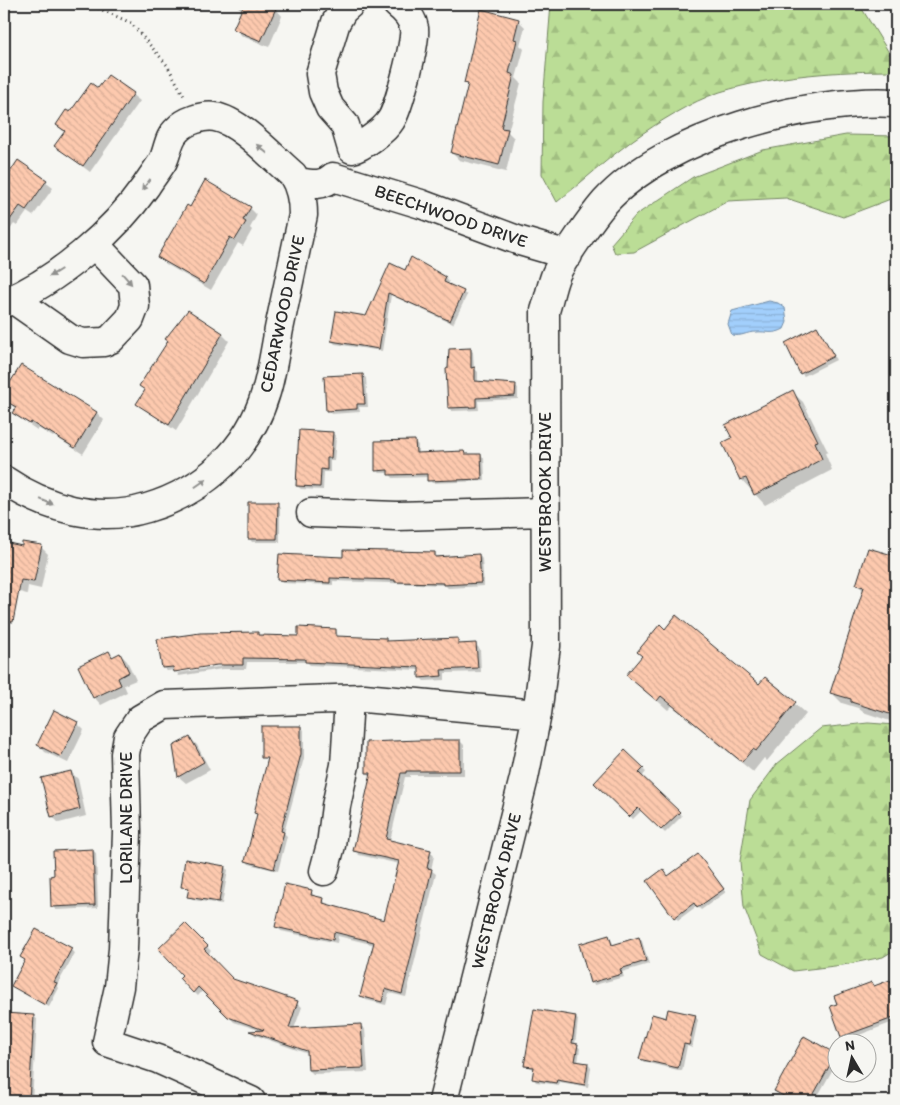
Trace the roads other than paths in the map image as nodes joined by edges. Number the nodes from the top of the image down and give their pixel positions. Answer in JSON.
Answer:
{"nodes":[{"id":1,"x":350,"y":4,"type":"edge"},
{"id":2,"x":397,"y":4,"type":"edge"},
{"id":3,"x":896,"y":103,"type":"edge"},
{"id":4,"x":352,"y":149,"type":"junction"},
{"id":5,"x":333,"y":177,"type":"junction"},
{"id":6,"x":297,"y":182,"type":"junction"},
{"id":7,"x":94,"y":244,"type":"junction"},
{"id":8,"x":568,"y":255,"type":"junction"},
{"id":9,"x":8,"y":301,"type":"edge"},
{"id":10,"x":4,"y":480,"type":"edge"},
{"id":11,"x":545,"y":512,"type":"junction"},
{"id":12,"x":311,"y":513,"type":"dead end"},
{"id":13,"x":349,"y":699,"type":"junction"},
{"id":14,"x":537,"y":714,"type":"junction"},
{"id":15,"x":324,"y":871,"type":"dead end"},
{"id":16,"x":251,"y":1101,"type":"edge"},
{"id":17,"x":443,"y":1101,"type":"edge"}],
"edges":[{"from":1,"to":4,"type":"street"},
{"from":2,"to":4,"type":"street"},
{"from":3,"to":8,"type":"street","name":"WESTBROOK DRIVE"},
{"from":4,"to":5,"type":"street"},
{"from":5,"to":6,"type":"street"},
{"from":5,"to":8,"type":"street","name":"BEECHWOOD DRIVE"},
{"from":6,"to":7,"type":"street","one_way":true},
{"from":10,"to":6,"type":"street","name":"CEDARWOOD DRIVE","one_way":true},
{"from":7,"to":9,"type":"street","one_way":true},
{"from":7,"to":9,"type":"street","one_way":true},
{"from":8,"to":11,"type":"street","name":"WESTBROOK DRIVE"},
{"from":11,"to":12,"type":"street"},
{"from":11,"to":14,"type":"street","name":"WESTBROOK DRIVE"},
{"from":13,"to":14,"type":"street","name":"LORILANE DRIVE"},
{"from":13,"to":15,"type":"street"},
{"from":13,"to":16,"type":"street","name":"LORILANE DRIVE"},
{"from":14,"to":17,"type":"street","name":"WESTBROOK DRIVE"}]}
